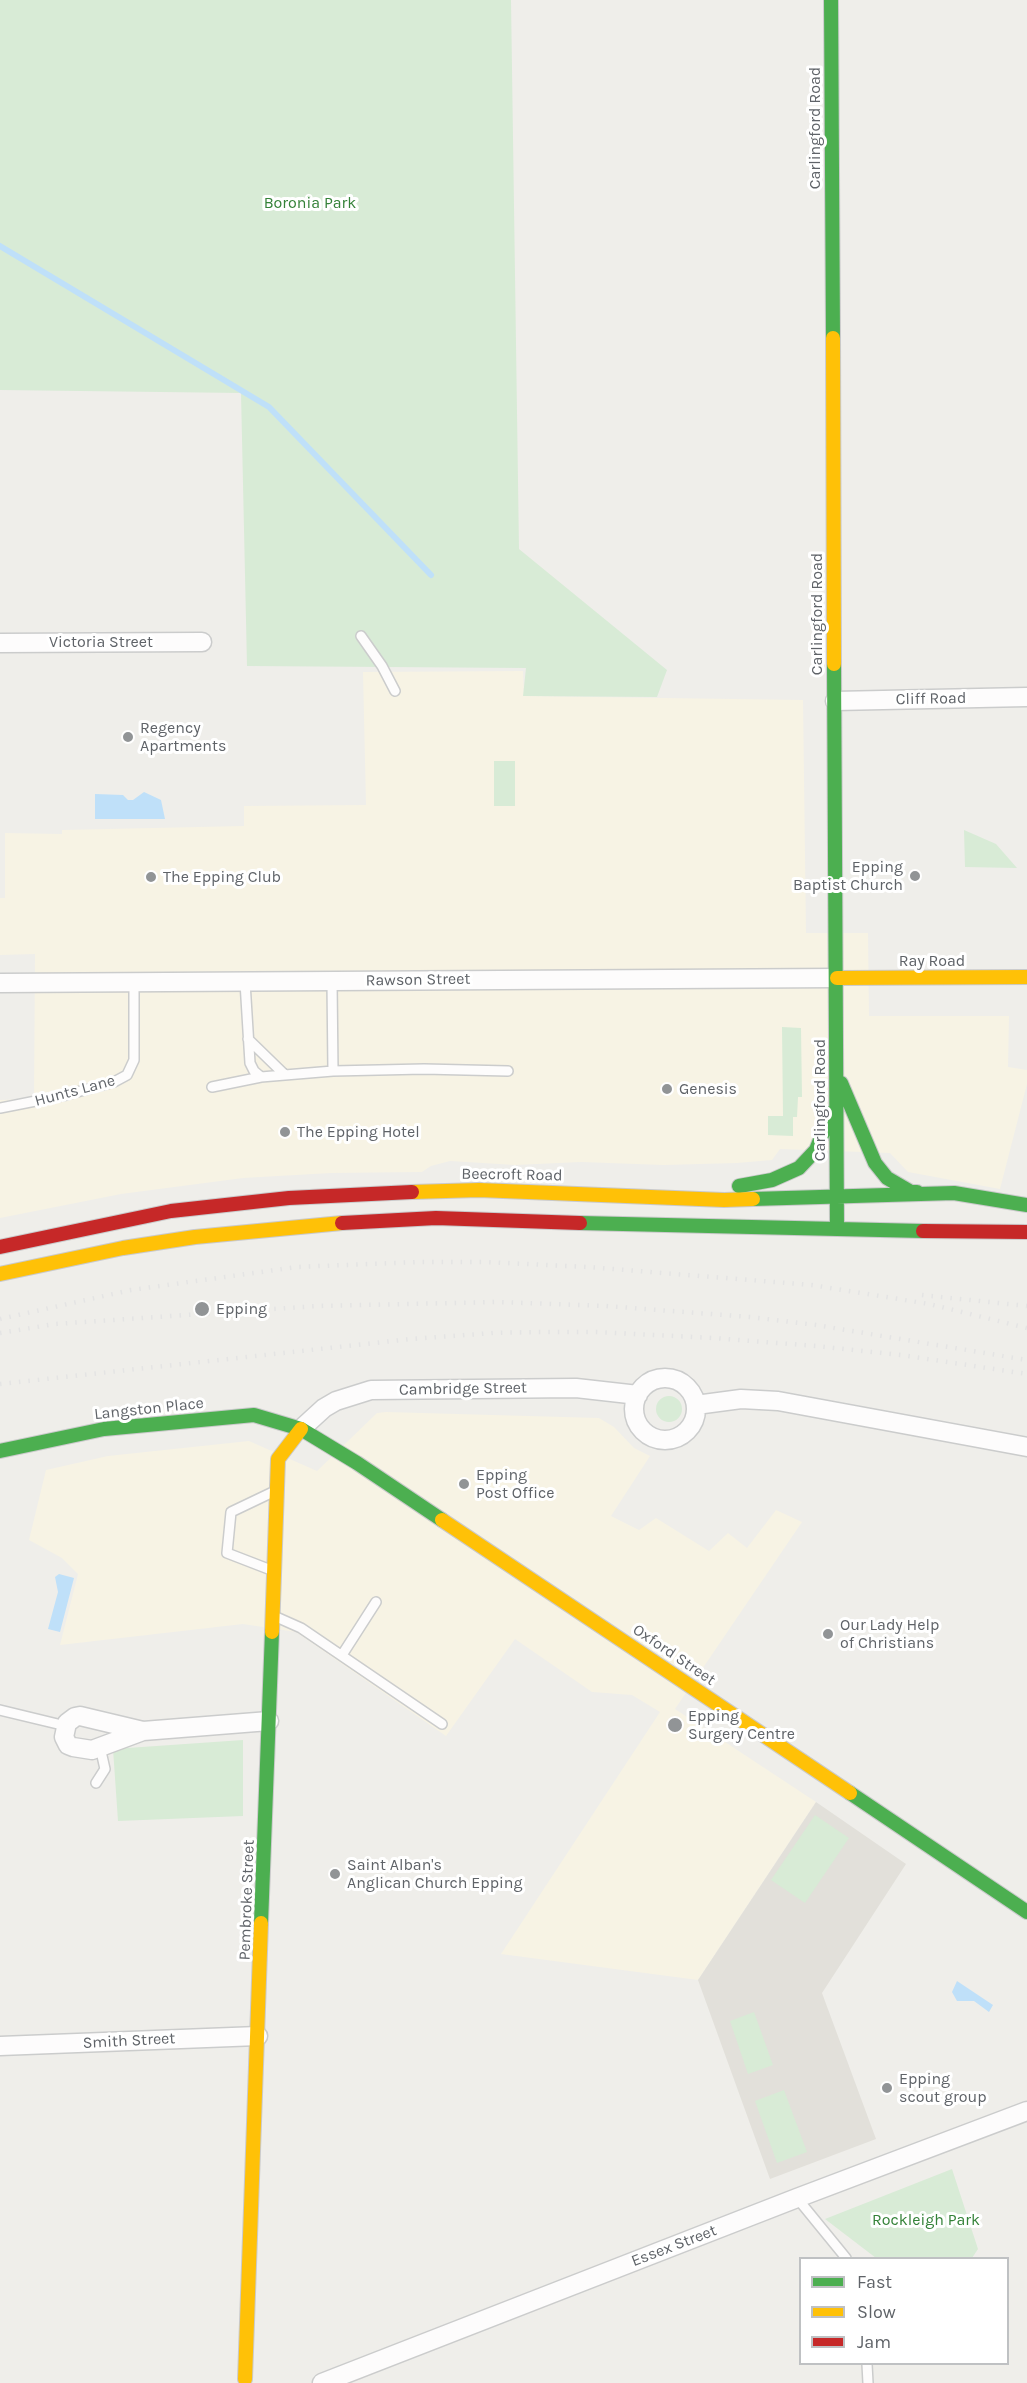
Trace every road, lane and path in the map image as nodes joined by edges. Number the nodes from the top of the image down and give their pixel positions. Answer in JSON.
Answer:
{"nodes":[{"id":1,"x":831,"y":0,"type":"edge"},
{"id":2,"x":361,"y":636,"type":"dead end"},
{"id":3,"x":202,"y":642,"type":"dead end"},
{"id":4,"x":0,"y":643,"type":"edge"},
{"id":5,"x":395,"y":691,"type":"dead end"},
{"id":6,"x":1027,"y":697,"type":"edge"},
{"id":7,"x":835,"y":701,"type":"junction"},
{"id":8,"x":1027,"y":977,"type":"edge"},
{"id":9,"x":837,"y":978,"type":"junction"},
{"id":10,"x":245,"y":982,"type":"junction"},
{"id":11,"x":332,"y":982,"type":"junction"},
{"id":12,"x":0,"y":983,"type":"edge"},
{"id":13,"x":134,"y":983,"type":"junction"},
{"id":14,"x":248,"y":1039,"type":"junction"},
{"id":15,"x":333,"y":1071,"type":"junction"},
{"id":16,"x":508,"y":1071,"type":"dead end"},
{"id":17,"x":837,"y":1072,"type":"junction"},
{"id":18,"x":284,"y":1074,"type":"junction"},
{"id":19,"x":261,"y":1077,"type":"junction"},
{"id":20,"x":212,"y":1087,"type":"dead end"},
{"id":21,"x":0,"y":1108,"type":"edge"},
{"id":22,"x":933,"y":1193,"type":"junction"},
{"id":23,"x":837,"y":1196,"type":"junction"},
{"id":24,"x":668,"y":1197,"type":"junction"},
{"id":25,"x":1027,"y":1205,"type":"edge"},
{"id":26,"x":837,"y":1229,"type":"junction"},
{"id":27,"x":1027,"y":1232,"type":"edge"},
{"id":28,"x":0,"y":1247,"type":"edge"},
{"id":29,"x":0,"y":1274,"type":"edge"},
{"id":30,"x":638,"y":1395,"type":"junction"},
{"id":31,"x":696,"y":1405,"type":"junction"},
{"id":32,"x":301,"y":1430,"type":"junction"},
{"id":33,"x":1027,"y":1447,"type":"edge"},
{"id":34,"x":0,"y":1451,"type":"edge"},
{"id":35,"x":277,"y":1490,"type":"junction"},
{"id":36,"x":274,"y":1571,"type":"junction"},
{"id":37,"x":376,"y":1602,"type":"dead end"},
{"id":38,"x":272,"y":1615,"type":"junction"},
{"id":39,"x":342,"y":1655,"type":"junction"},
{"id":40,"x":0,"y":1710,"type":"edge"},
{"id":41,"x":269,"y":1721,"type":"junction"},
{"id":42,"x":442,"y":1724,"type":"dead end"},
{"id":43,"x":66,"y":1726,"type":"junction"},
{"id":44,"x":143,"y":1731,"type":"junction"},
{"id":45,"x":100,"y":1747,"type":"junction"},
{"id":46,"x":96,"y":1783,"type":"dead end"},
{"id":47,"x":1027,"y":1911,"type":"edge"},
{"id":48,"x":258,"y":2036,"type":"junction"},
{"id":49,"x":0,"y":2046,"type":"edge"},
{"id":50,"x":1027,"y":2111,"type":"edge"},
{"id":51,"x":798,"y":2198,"type":"junction"},
{"id":52,"x":844,"y":2257,"type":"edge"},
{"id":53,"x":867,"y":2365,"type":"edge"},
{"id":54,"x":247,"y":2381,"type":"edge"},
{"id":55,"x":322,"y":2383,"type":"edge"},
{"id":56,"x":868,"y":2383,"type":"edge"}],
"edges":[{"from":1,"to":7,"type":"main road","name":"Carlingford Road"},
{"from":2,"to":5,"type":"lane"},
{"from":3,"to":4,"type":"street","name":"Victoria Street"},
{"from":6,"to":7,"type":"street","name":"Cliff Road"},
{"from":7,"to":9,"type":"main road","name":"Carlingford Road"},
{"from":8,"to":9,"type":"main road","name":"Ray Road"},
{"from":9,"to":11,"type":"street","name":"Rawson Street"},
{"from":9,"to":17,"type":"main road","name":"Carlingford Road"},
{"from":10,"to":11,"type":"street","name":"Rawson Street"},
{"from":10,"to":13,"type":"street","name":"Rawson Street"},
{"from":10,"to":14,"type":"lane"},
{"from":11,"to":15,"type":"lane"},
{"from":12,"to":13,"type":"street","name":"Rawson Street"},
{"from":13,"to":21,"type":"lane","name":"Hunts Lane"},
{"from":14,"to":18,"type":"lane"},
{"from":14,"to":19,"type":"lane"},
{"from":15,"to":16,"type":"lane"},
{"from":15,"to":18,"type":"lane"},
{"from":17,"to":22,"type":"main road"},
{"from":17,"to":23,"type":"main road","name":"Carlingford Road"},
{"from":17,"to":24,"type":"main road"},
{"from":18,"to":19,"type":"lane"},
{"from":19,"to":20,"type":"lane"},
{"from":22,"to":23,"type":"main road","name":"Beecroft Road"},
{"from":22,"to":25,"type":"main road","name":"Beecroft Road"},
{"from":23,"to":24,"type":"main road","name":"Beecroft Road"},
{"from":23,"to":26,"type":"main road","name":"Carlingford Road"},
{"from":24,"to":28,"type":"main road","name":"Beecroft Road"},
{"from":26,"to":27,"type":"main road"},
{"from":26,"to":29,"type":"main road"},
{"from":30,"to":31,"type":"street"},
{"from":30,"to":31,"type":"street"},
{"from":30,"to":32,"type":"street","name":"Cambridge Street"},
{"from":31,"to":33,"type":"street"},
{"from":32,"to":34,"type":"main road","name":"Langston Place"},
{"from":32,"to":35,"type":"main road","name":"Pembroke Street"},
{"from":32,"to":47,"type":"main road","name":"Oxford Street"},
{"from":35,"to":36,"type":"main road","name":"Pembroke Street"},
{"from":35,"to":36,"type":"lane"},
{"from":36,"to":38,"type":"main road","name":"Pembroke Street"},
{"from":37,"to":39,"type":"lane"},
{"from":38,"to":39,"type":"lane"},
{"from":38,"to":41,"type":"main road","name":"Pembroke Street"},
{"from":39,"to":42,"type":"lane"},
{"from":40,"to":43,"type":"lane"},
{"from":41,"to":44,"type":"street"},
{"from":41,"to":48,"type":"main road","name":"Pembroke Street"},
{"from":43,"to":44,"type":"street"},
{"from":43,"to":45,"type":"street"},
{"from":44,"to":45,"type":"street"},
{"from":45,"to":46,"type":"lane"},
{"from":48,"to":49,"type":"street","name":"Smith Street"},
{"from":48,"to":54,"type":"main road","name":"Pembroke Street"},
{"from":50,"to":51,"type":"street","name":"Essex Street"},
{"from":51,"to":52,"type":"lane"},
{"from":51,"to":55,"type":"street","name":"Essex Street"},
{"from":53,"to":56,"type":"lane"}]}
